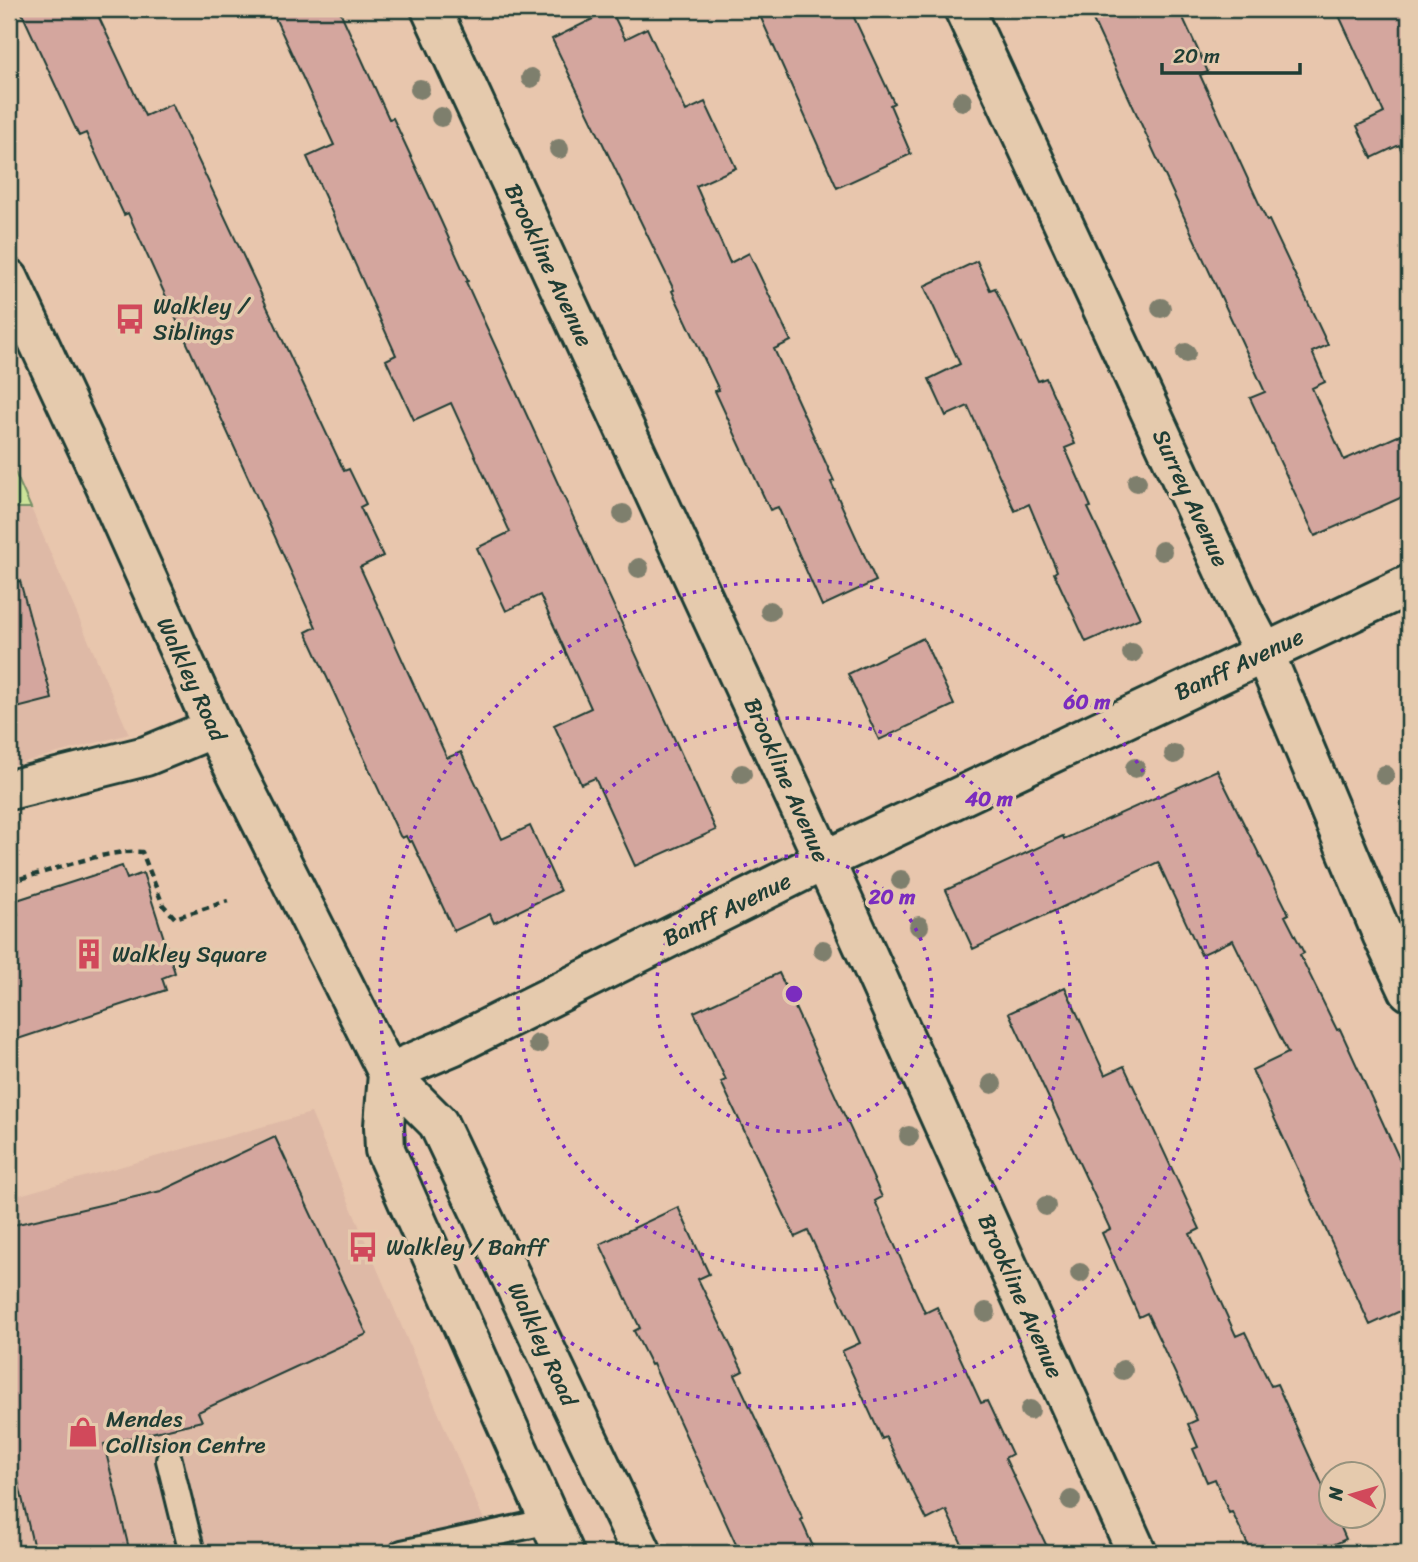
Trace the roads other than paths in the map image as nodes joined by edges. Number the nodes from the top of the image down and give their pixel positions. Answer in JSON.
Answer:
{"nodes":[{"id":1,"x":431,"y":9,"type":"edge"},
{"id":2,"x":964,"y":9,"type":"edge"},
{"id":3,"x":9,"y":279,"type":"edge"},
{"id":4,"x":1409,"y":585,"type":"edge"},
{"id":5,"x":1264,"y":652,"type":"junction"},
{"id":6,"x":214,"y":729,"type":"junction"},
{"id":7,"x":9,"y":790,"type":"edge"},
{"id":8,"x":823,"y":862,"type":"junction"},
{"id":9,"x":1409,"y":991,"type":"edge"},
{"id":10,"x":388,"y":1073,"type":"junction"},
{"id":11,"x":169,"y":1460,"type":"dead end"},
{"id":12,"x":557,"y":1537,"type":"edge"},
{"id":13,"x":192,"y":1553,"type":"edge"},
{"id":14,"x":402,"y":1553,"type":"edge"},
{"id":15,"x":642,"y":1553,"type":"edge"},
{"id":16,"x":1137,"y":1553,"type":"edge"}],
"edges":[{"from":1,"to":8,"type":"street","name":"Brookline Avenue"},
{"from":2,"to":5,"type":"street","name":"Surrey Avenue"},
{"from":3,"to":6,"type":"street","name":"Walkley Road"},
{"from":4,"to":5,"type":"street","name":"Banff Avenue"},
{"from":5,"to":8,"type":"street","name":"Banff Avenue"},
{"from":5,"to":9,"type":"street","name":"Surrey Avenue"},
{"from":6,"to":7,"type":"street"},
{"from":6,"to":10,"type":"street","name":"Walkley Road"},
{"from":8,"to":10,"type":"street","name":"Banff Avenue"},
{"from":8,"to":16,"type":"street","name":"Brookline Avenue"},
{"from":10,"to":12,"type":"street"},
{"from":10,"to":15,"type":"street","name":"Walkley Road"},
{"from":11,"to":13,"type":"lane"},
{"from":12,"to":14,"type":"lane"}]}
